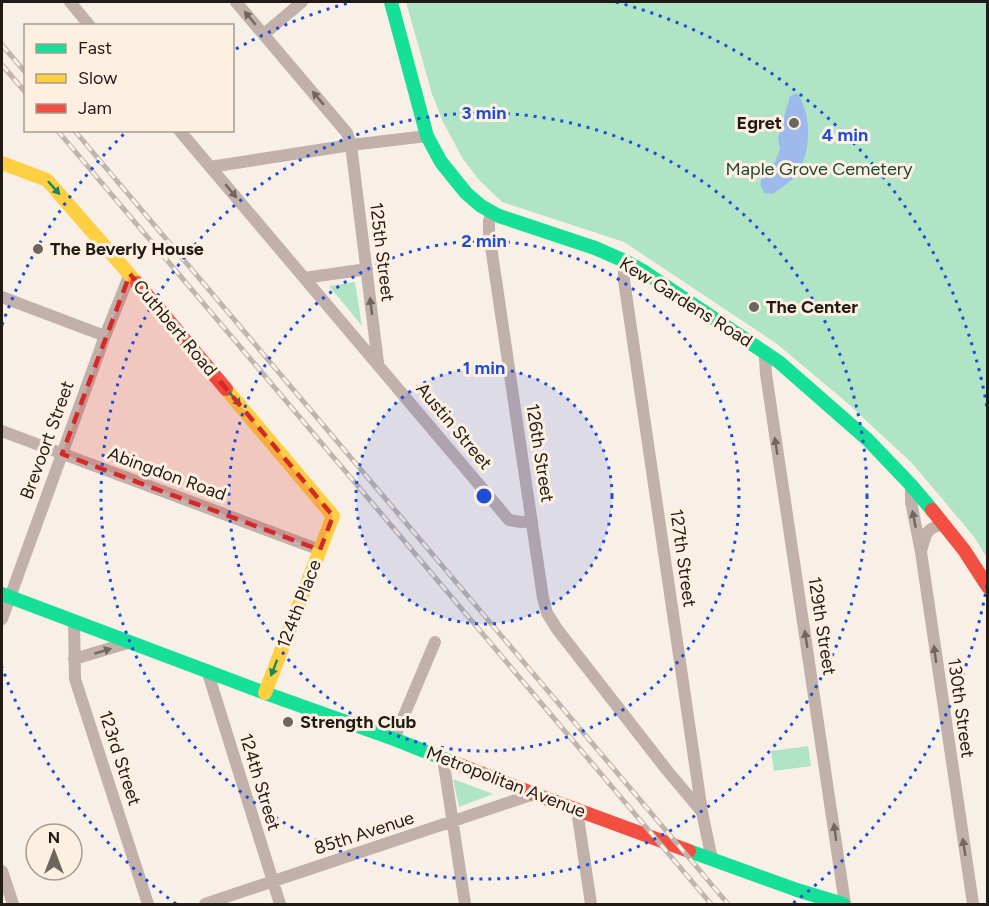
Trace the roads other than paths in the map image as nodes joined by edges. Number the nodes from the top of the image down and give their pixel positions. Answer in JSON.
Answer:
{"nodes":[{"id":1,"x":70,"y":2,"type":"edge"},
{"id":2,"x":236,"y":2,"type":"edge"},
{"id":3,"x":302,"y":2,"type":"edge"},
{"id":4,"x":391,"y":2,"type":"edge"},
{"id":5,"x":88,"y":24,"type":"edge"},
{"id":6,"x":264,"y":34,"type":"junction"},
{"id":7,"x":182,"y":132,"type":"edge"},
{"id":8,"x":427,"y":136,"type":"junction"},
{"id":9,"x":351,"y":145,"type":"junction"},
{"id":10,"x":2,"y":163,"type":"edge"},
{"id":11,"x":210,"y":167,"type":"junction"},
{"id":12,"x":492,"y":213,"type":"junction"},
{"id":13,"x":627,"y":262,"type":"junction"},
{"id":14,"x":367,"y":268,"type":"junction"},
{"id":15,"x":130,"y":274,"type":"junction"},
{"id":16,"x":304,"y":278,"type":"junction"},
{"id":17,"x":2,"y":297,"type":"edge"},
{"id":18,"x":105,"y":336,"type":"junction"},
{"id":19,"x":766,"y":353,"type":"junction"},
{"id":20,"x":378,"y":364,"type":"junction"},
{"id":21,"x":2,"y":431,"type":"edge"},
{"id":22,"x":62,"y":454,"type":"junction"},
{"id":23,"x":911,"y":485,"type":"junction"},
{"id":24,"x":333,"y":516,"type":"joint"},
{"id":25,"x":532,"y":521,"type":"junction"},
{"id":26,"x":944,"y":524,"type":"junction"},
{"id":27,"x":320,"y":550,"type":"junction"},
{"id":28,"x":921,"y":552,"type":"junction"},
{"id":29,"x":987,"y":587,"type":"edge"},
{"id":30,"x":5,"y":595,"type":"edge"},
{"id":31,"x":2,"y":619,"type":"edge"},
{"id":32,"x":74,"y":620,"type":"junction"},
{"id":33,"x":131,"y":642,"type":"junction"},
{"id":34,"x":435,"y":642,"type":"dead end"},
{"id":35,"x":74,"y":659,"type":"junction"},
{"id":36,"x":207,"y":670,"type":"junction"},
{"id":37,"x":265,"y":693,"type":"junction"},
{"id":38,"x":394,"y":739,"type":"junction"},
{"id":39,"x":443,"y":758,"type":"junction"},
{"id":40,"x":534,"y":794,"type":"junction"},
{"id":41,"x":577,"y":810,"type":"junction"},
{"id":42,"x":702,"y":812,"type":"junction"},
{"id":43,"x":453,"y":822,"type":"junction"},
{"id":44,"x":712,"y":859,"type":"junction"},
{"id":45,"x":2,"y":871,"type":"edge"},
{"id":46,"x":273,"y":882,"type":"junction"},
{"id":47,"x":13,"y":904,"type":"edge"},
{"id":48,"x":148,"y":904,"type":"edge"},
{"id":49,"x":205,"y":904,"type":"edge"},
{"id":50,"x":280,"y":904,"type":"edge"},
{"id":51,"x":465,"y":904,"type":"edge"},
{"id":52,"x":591,"y":904,"type":"edge"},
{"id":53,"x":844,"y":904,"type":"edge"},
{"id":54,"x":973,"y":904,"type":"edge"}],
"edges":[{"from":1,"to":5,"type":"street"},
{"from":6,"to":2,"type":"street","one_way":true},
{"from":3,"to":6,"type":"street"},
{"from":4,"to":8,"type":"street","name":"Kew Gardens Road"},
{"from":9,"to":6,"type":"street","one_way":true},
{"from":7,"to":11,"type":"street","name":"Austin Street"},
{"from":8,"to":9,"type":"street"},
{"from":8,"to":12,"type":"street","name":"Kew Gardens Road"},
{"from":9,"to":11,"type":"street"},
{"from":9,"to":14,"type":"street","name":"125th Street"},
{"from":10,"to":15,"type":"street","name":"Cuthbert Road","one_way":true},
{"from":11,"to":16,"type":"street","name":"Austin Street","one_way":true},
{"from":12,"to":13,"type":"street","name":"Kew Gardens Road"},
{"from":12,"to":25,"type":"street","name":"126th Street"},
{"from":13,"to":19,"type":"street","name":"Kew Gardens Road"},
{"from":13,"to":42,"type":"street","name":"127th Street"},
{"from":14,"to":16,"type":"street"},
{"from":20,"to":14,"type":"street","name":"125th Street","one_way":true},
{"from":15,"to":18,"type":"street","name":"Brevoort Street"},
{"from":15,"to":24,"type":"street","name":"Cuthbert Road","one_way":true},
{"from":16,"to":20,"type":"street","name":"Austin Street"},
{"from":17,"to":18,"type":"street"},
{"from":18,"to":22,"type":"street","name":"Brevoort Street"},
{"from":19,"to":23,"type":"street","name":"Kew Gardens Road"},
{"from":53,"to":19,"type":"street","name":"129th Street","one_way":true},
{"from":20,"to":25,"type":"street","name":"Austin Street"},
{"from":21,"to":22,"type":"street","name":"Abingdon Road"},
{"from":22,"to":27,"type":"street","name":"Abingdon Road"},
{"from":22,"to":30,"type":"street","name":"Brevoort Street"},
{"from":23,"to":26,"type":"street","name":"Kew Gardens Road"},
{"from":28,"to":23,"type":"street","name":"130th Street","one_way":true},
{"from":24,"to":27,"type":"street","name":"124th Place"},
{"from":25,"to":42,"type":"street"},
{"from":26,"to":28,"type":"street"},
{"from":26,"to":29,"type":"street","name":"Kew Gardens Road"},
{"from":27,"to":37,"type":"street","name":"124th Place","one_way":true},
{"from":54,"to":28,"type":"street","name":"130th Street","one_way":true},
{"from":30,"to":31,"type":"street","name":"Brevoort Street"},
{"from":30,"to":32,"type":"street","name":"Metropolitan Avenue"},
{"from":32,"to":33,"type":"street","name":"Metropolitan Avenue"},
{"from":32,"to":35,"type":"street","name":"123rd Street"},
{"from":35,"to":33,"type":"street","one_way":true},
{"from":33,"to":36,"type":"street","name":"Metropolitan Avenue"},
{"from":34,"to":38,"type":"street"},
{"from":35,"to":48,"type":"street","name":"123rd Street"},
{"from":36,"to":37,"type":"street","name":"Metropolitan Avenue"},
{"from":36,"to":46,"type":"street","name":"124th Street"},
{"from":37,"to":38,"type":"street","name":"Metropolitan Avenue"},
{"from":38,"to":39,"type":"street","name":"Metropolitan Avenue"},
{"from":39,"to":40,"type":"street","name":"Metropolitan Avenue"},
{"from":39,"to":43,"type":"street"},
{"from":40,"to":41,"type":"street","name":"Metropolitan Avenue"},
{"from":40,"to":43,"type":"street","name":"85th Avenue"},
{"from":41,"to":44,"type":"street","name":"Metropolitan Avenue"},
{"from":41,"to":52,"type":"street"},
{"from":42,"to":44,"type":"street","name":"127th Street"},
{"from":43,"to":46,"type":"street","name":"85th Avenue"},
{"from":43,"to":51,"type":"street"},
{"from":44,"to":53,"type":"street","name":"Metropolitan Avenue"},
{"from":45,"to":47,"type":"street"},
{"from":46,"to":49,"type":"street","name":"85th Avenue"},
{"from":46,"to":50,"type":"street","name":"124th Street"}]}
